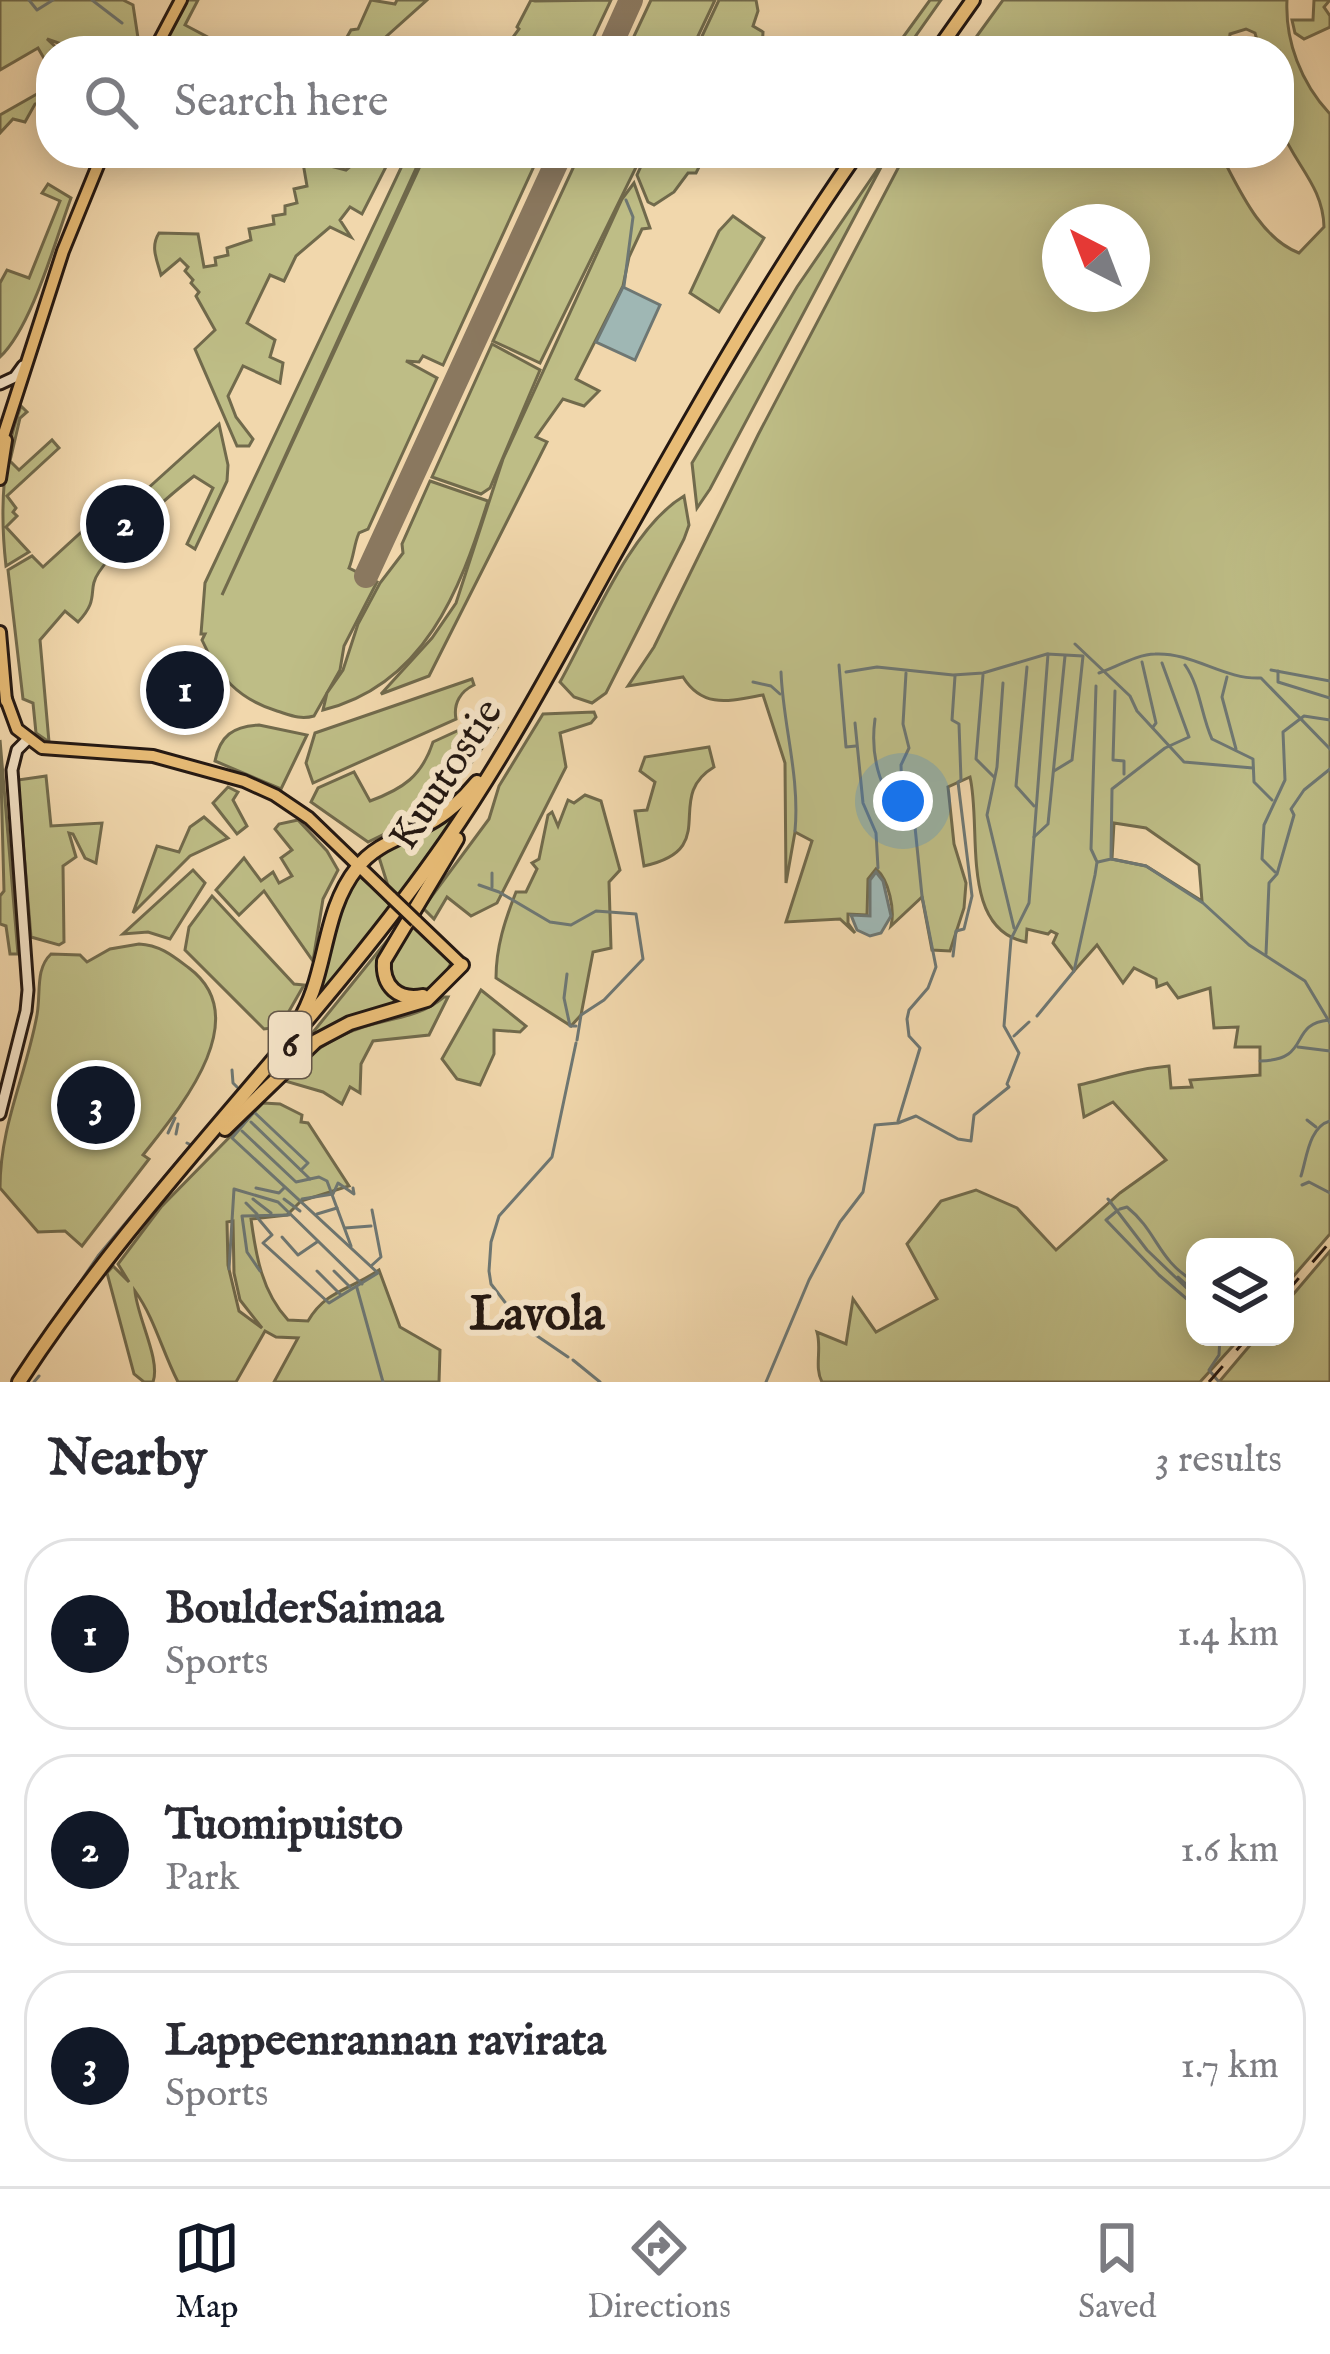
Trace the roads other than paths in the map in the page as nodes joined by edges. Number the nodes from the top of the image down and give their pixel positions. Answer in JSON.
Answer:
{"nodes":[{"id":1,"x":181,"y":0,"type":"edge"},
{"id":2,"x":969,"y":0,"type":"edge"},
{"id":3,"x":162,"y":36,"type":"edge"},
{"id":4,"x":944,"y":36,"type":"edge"},
{"id":5,"x":94,"y":168,"type":"edge"},
{"id":6,"x":851,"y":168,"type":"edge"},
{"id":7,"x":40,"y":322,"type":"junction"},
{"id":8,"x":28,"y":356,"type":"junction"},
{"id":9,"x":0,"y":387,"type":"edge"},
{"id":10,"x":18,"y":389,"type":"junction"},
{"id":11,"x":11,"y":406,"type":"junction"},
{"id":12,"x":0,"y":446,"type":"edge"},
{"id":13,"x":0,"y":476,"type":"edge"},
{"id":14,"x":0,"y":632,"type":"edge"},
{"id":15,"x":545,"y":688,"type":"junction"},
{"id":16,"x":26,"y":742,"type":"junction"},
{"id":17,"x":463,"y":830,"type":"junction"},
{"id":18,"x":358,"y":866,"type":"junction"},
{"id":19,"x":460,"y":963,"type":"junction"},
{"id":20,"x":0,"y":1114,"type":"edge"},
{"id":21,"x":212,"y":1143,"type":"junction"},
{"id":22,"x":178,"y":1170,"type":"junction"},
{"id":23,"x":19,"y":1382,"type":"edge"},
{"id":24,"x":28,"y":1382,"type":"edge"}],
"edges":[{"from":1,"to":3,"type":"main road"},
{"from":2,"to":4,"type":"highway"},
{"from":5,"to":7,"type":"main road"},
{"from":6,"to":15,"type":"highway","name":"Kuutostie","number":"6"},
{"from":7,"to":8,"type":"main road"},
{"from":7,"to":10,"type":"main road"},
{"from":8,"to":9,"type":"main road"},
{"from":8,"to":10,"type":"main road"},
{"from":9,"to":10,"type":"main road"},
{"from":9,"to":11,"type":"main road"},
{"from":10,"to":11,"type":"main road"},
{"from":10,"to":13,"type":"main road"},
{"from":11,"to":12,"type":"main road"},
{"from":14,"to":16,"type":"main road"},
{"from":15,"to":17,"type":"highway","name":"Kuutostie","number":"6"},
{"from":15,"to":18,"type":"highway"},
{"from":15,"to":22,"type":"highway","name":"Kuutostie","number":"6"},
{"from":16,"to":18,"type":"main road"},
{"from":16,"to":20,"type":"main road"},
{"from":17,"to":19,"type":"highway"},
{"from":17,"to":21,"type":"highway","name":"Kuutostie","number":"6"},
{"from":18,"to":19,"type":"main road","bridge":true},
{"from":18,"to":22,"type":"highway"},
{"from":19,"to":21,"type":"highway"},
{"from":21,"to":24,"type":"highway","name":"Kuutostie","number":"6"},
{"from":22,"to":23,"type":"highway","name":"Kuutostie","number":"6"}]}
